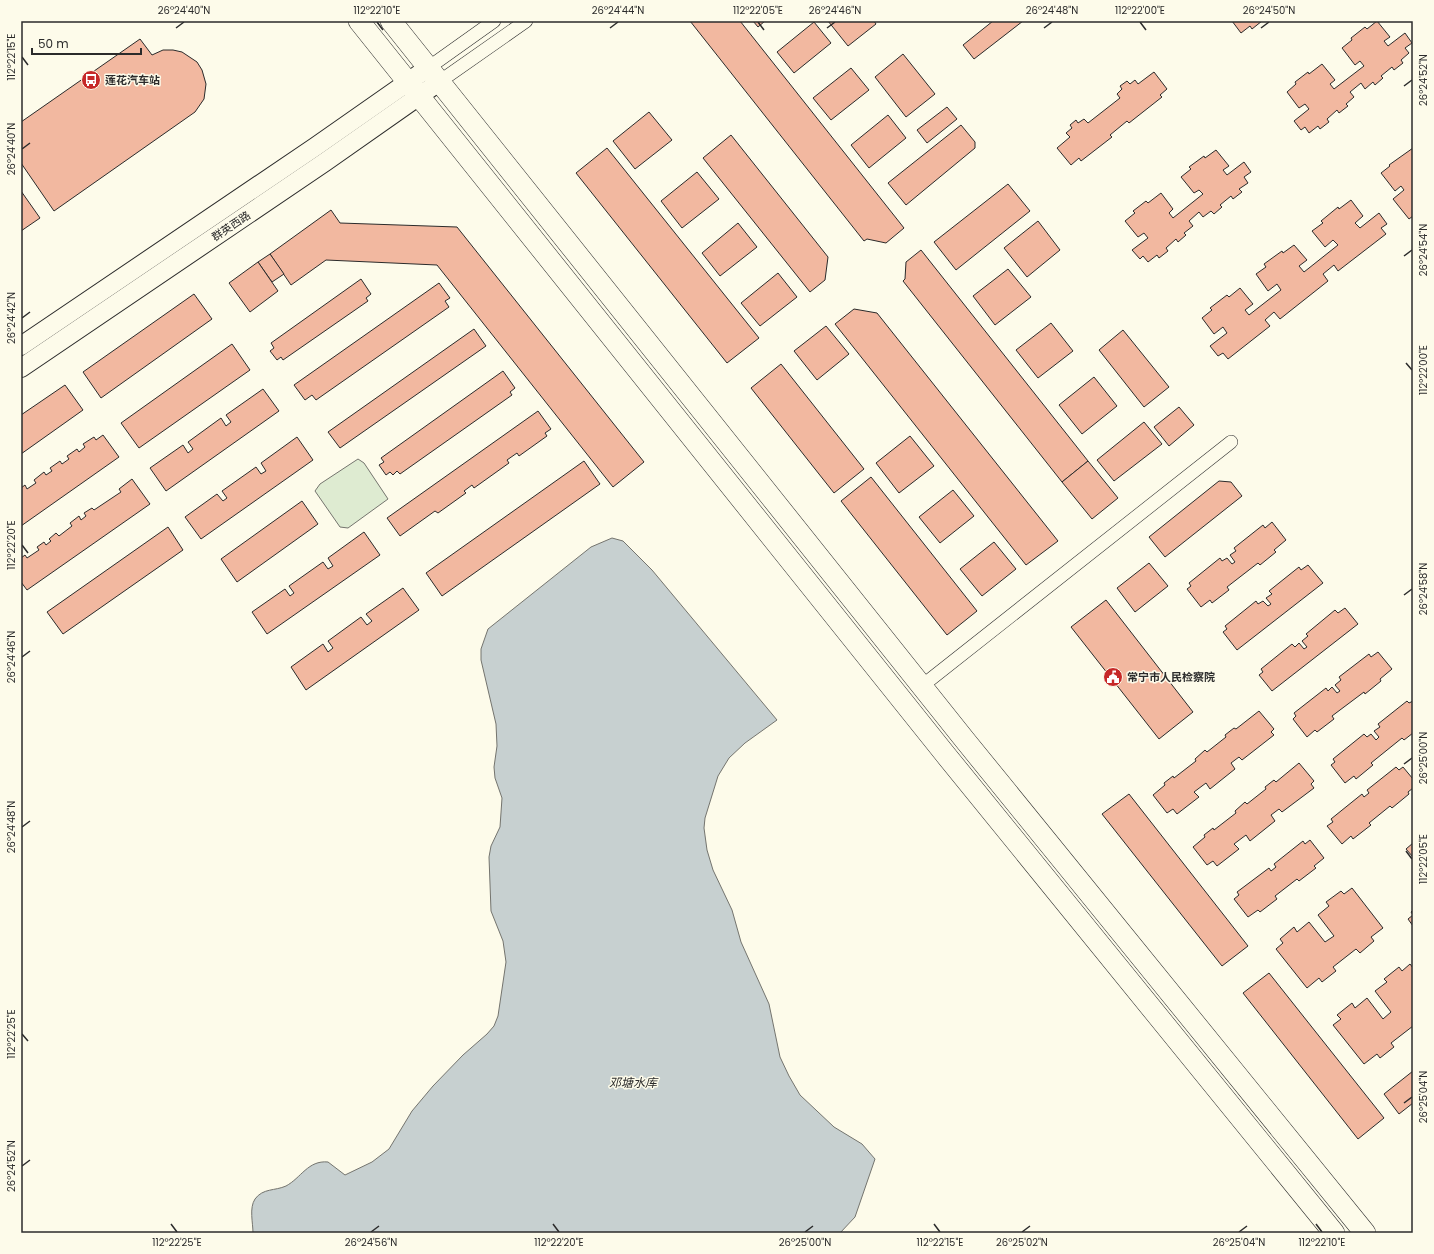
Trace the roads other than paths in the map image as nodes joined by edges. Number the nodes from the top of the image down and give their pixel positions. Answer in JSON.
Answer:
{"nodes":[{"id":1,"x":359,"y":21,"type":"edge"},
{"id":2,"x":391,"y":21,"type":"edge"},
{"id":3,"x":494,"y":21,"type":"edge"},
{"id":4,"x":526,"y":21,"type":"edge"},
{"id":5,"x":434,"y":75,"type":"junction"},
{"id":6,"x":413,"y":89,"type":"junction"},
{"id":7,"x":21,"y":346,"type":"edge"},
{"id":8,"x":21,"y":368,"type":"edge"},
{"id":9,"x":1231,"y":442,"type":"dead end"},
{"id":10,"x":922,"y":686,"type":"junction"},
{"id":11,"x":1334,"y":1233,"type":"edge"},
{"id":12,"x":1366,"y":1233,"type":"edge"}],
"edges":[{"from":1,"to":6,"type":"main road"},
{"from":2,"to":5,"type":"main road"},
{"from":3,"to":5,"type":"street"},
{"from":4,"to":5,"type":"street"},
{"from":5,"to":6,"type":"main road"},
{"from":5,"to":10,"type":"main road"},
{"from":6,"to":7,"type":"main road","name":"群英西路"},
{"from":6,"to":8,"type":"main road","name":"群英西路"},
{"from":6,"to":11,"type":"main road"},
{"from":9,"to":10,"type":"street"},
{"from":10,"to":12,"type":"main road"}]}
